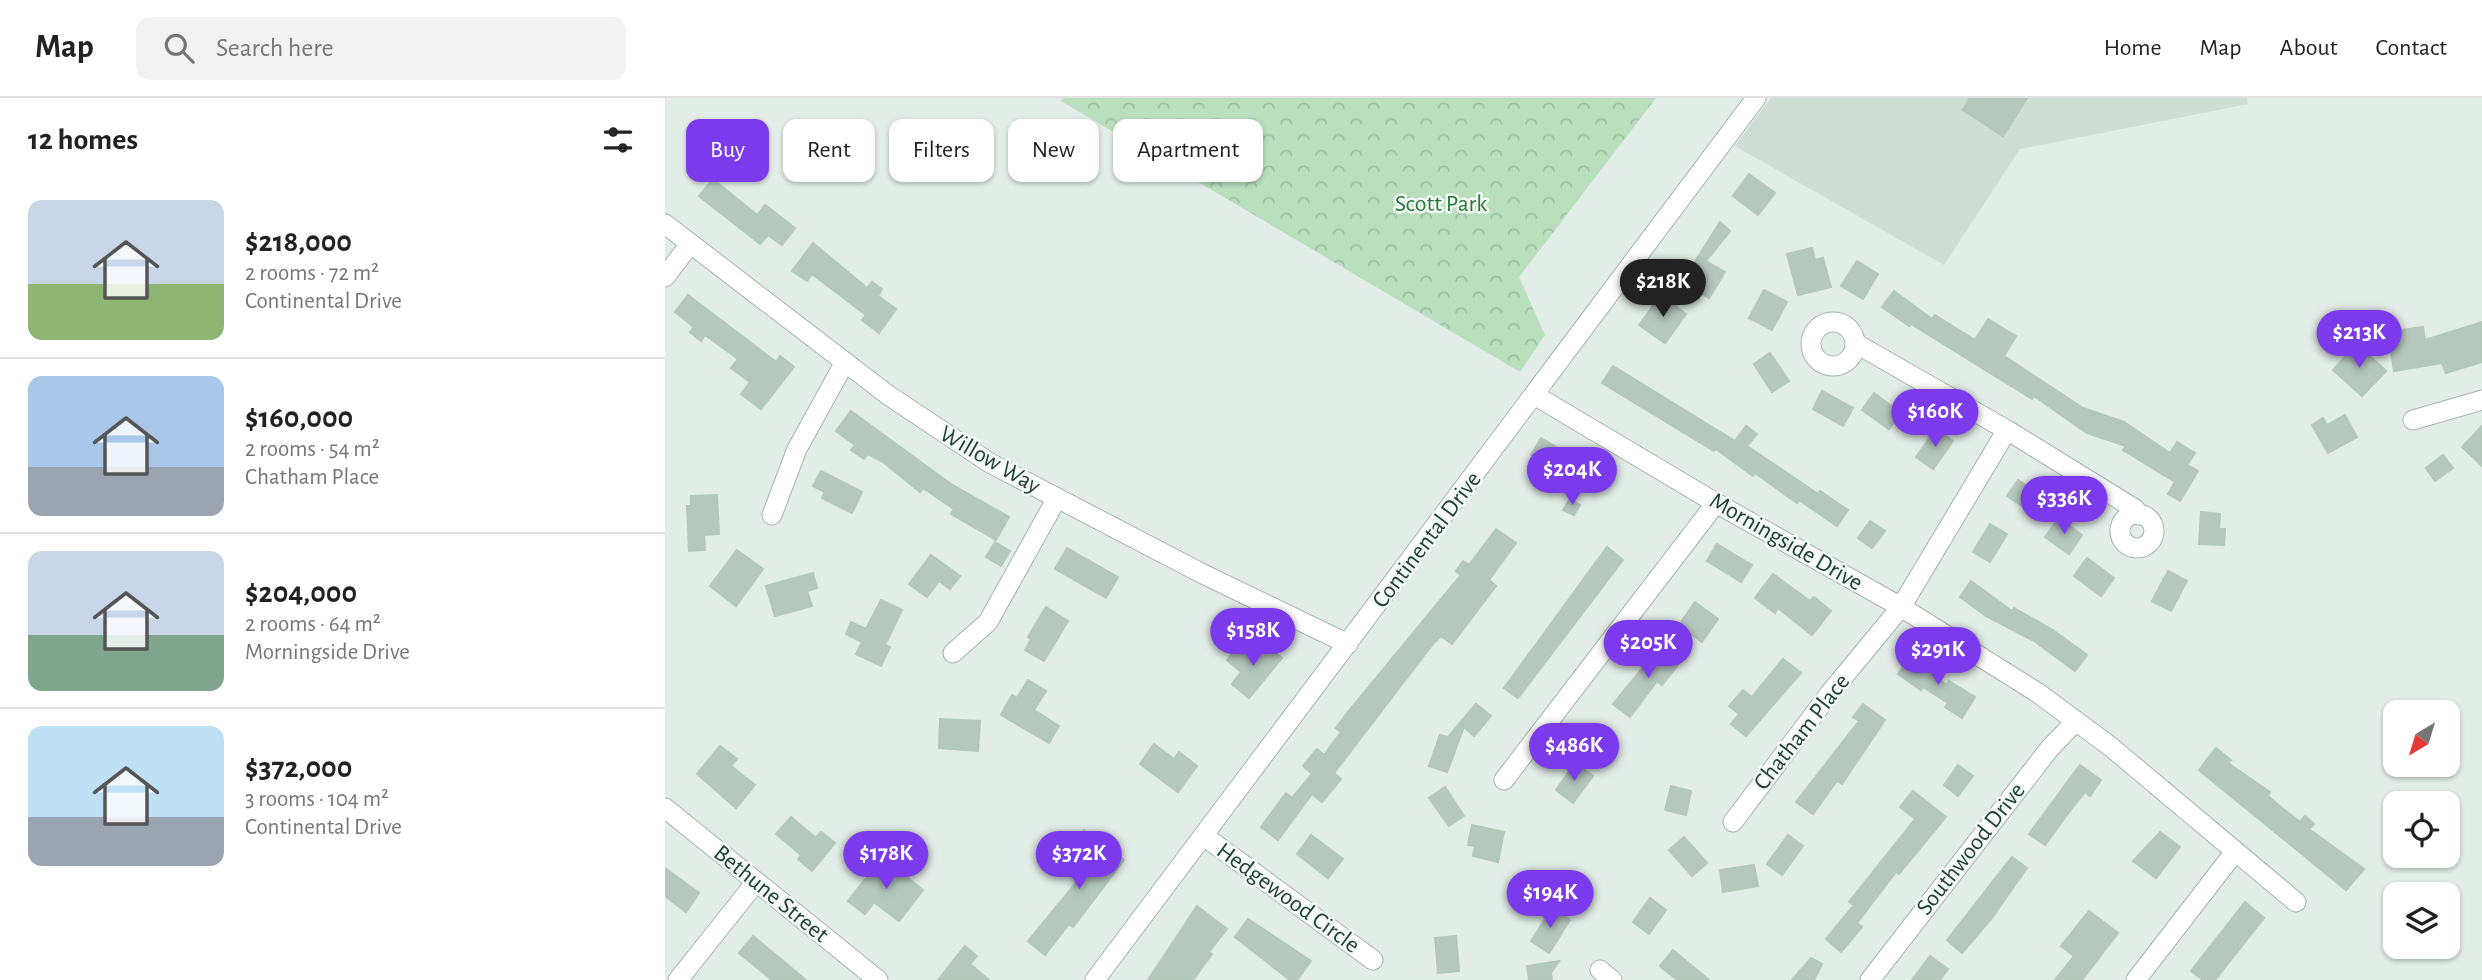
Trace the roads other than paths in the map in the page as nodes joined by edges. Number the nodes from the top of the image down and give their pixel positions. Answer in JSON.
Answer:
{"nodes":[{"id":1,"x":1756,"y":98,"type":"edge"},
{"id":2,"x":665,"y":224,"type":"edge"},
{"id":3,"x":690,"y":244,"type":"junction"},
{"id":4,"x":665,"y":277,"type":"edge"},
{"id":5,"x":1855,"y":343,"type":"dead end"},
{"id":6,"x":845,"y":362,"type":"junction"},
{"id":7,"x":1536,"y":396,"type":"junction"},
{"id":8,"x":2482,"y":400,"type":"edge"},
{"id":9,"x":2413,"y":420,"type":"dead end"},
{"id":10,"x":2007,"y":430,"type":"junction"},
{"id":11,"x":1057,"y":498,"type":"junction"},
{"id":12,"x":1716,"y":503,"type":"junction"},
{"id":13,"x":2139,"y":514,"type":"dead end"},
{"id":14,"x":772,"y":515,"type":"dead end"},
{"id":15,"x":1901,"y":607,"type":"junction"},
{"id":16,"x":1348,"y":644,"type":"junction"},
{"id":17,"x":953,"y":653,"type":"dead end"},
{"id":18,"x":2075,"y":721,"type":"junction"},
{"id":19,"x":1503,"y":780,"type":"dead end"},
{"id":20,"x":665,"y":808,"type":"edge"},
{"id":21,"x":1733,"y":822,"type":"dead end"},
{"id":22,"x":1203,"y":836,"type":"junction"},
{"id":23,"x":2234,"y":853,"type":"junction"},
{"id":24,"x":757,"y":882,"type":"junction"},
{"id":25,"x":2296,"y":902,"type":"dead end"},
{"id":26,"x":1373,"y":960,"type":"dead end"},
{"id":27,"x":678,"y":980,"type":"edge"},
{"id":28,"x":878,"y":980,"type":"edge"},
{"id":29,"x":1095,"y":980,"type":"edge"},
{"id":30,"x":1870,"y":980,"type":"edge"},
{"id":31,"x":2136,"y":980,"type":"edge"}],
"edges":[{"from":1,"to":7,"type":"street","name":"Continental Drive"},
{"from":2,"to":3,"type":"street","name":"Willow Way"},
{"from":3,"to":4,"type":"street"},
{"from":3,"to":6,"type":"street","name":"Willow Way"},
{"from":5,"to":10,"type":"street"},
{"from":6,"to":11,"type":"street","name":"Willow Way"},
{"from":6,"to":14,"type":"street"},
{"from":7,"to":12,"type":"street","name":"Morningside Drive"},
{"from":7,"to":16,"type":"street","name":"Continental Drive"},
{"from":8,"to":9,"type":"street"},
{"from":10,"to":13,"type":"street"},
{"from":10,"to":15,"type":"street","name":"Chatham Place"},
{"from":11,"to":16,"type":"street","name":"Willow Way"},
{"from":11,"to":17,"type":"street"},
{"from":12,"to":15,"type":"street","name":"Morningside Drive"},
{"from":12,"to":19,"type":"street"},
{"from":15,"to":18,"type":"street","name":"Morningside Drive"},
{"from":15,"to":21,"type":"street","name":"Chatham Place"},
{"from":16,"to":22,"type":"street","name":"Continental Drive"},
{"from":18,"to":23,"type":"street","name":"Morningside Drive"},
{"from":18,"to":30,"type":"street","name":"Southwood Drive"},
{"from":20,"to":24,"type":"street","name":"Bethune Street"},
{"from":22,"to":26,"type":"street","name":"Hedgewood Circle"},
{"from":22,"to":29,"type":"street","name":"Continental Drive"},
{"from":23,"to":25,"type":"street","name":"Morningside Drive"},
{"from":23,"to":31,"type":"street"},
{"from":24,"to":27,"type":"street"},
{"from":24,"to":28,"type":"street","name":"Bethune Street"}]}
